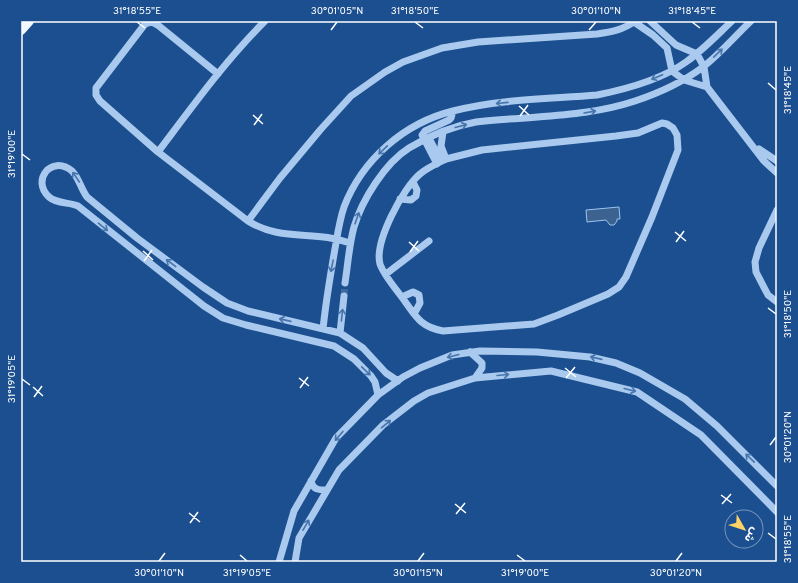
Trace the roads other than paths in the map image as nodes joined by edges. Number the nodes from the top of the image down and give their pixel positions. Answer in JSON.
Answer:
{"nodes":[{"id":1,"x":29,"y":21,"type":"edge"},
{"id":2,"x":265,"y":21,"type":"edge"},
{"id":3,"x":650,"y":21,"type":"edge"},
{"id":4,"x":732,"y":21,"type":"edge"},
{"id":5,"x":750,"y":21,"type":"edge"},
{"id":6,"x":634,"y":22,"type":"edge"},
{"id":7,"x":21,"y":30,"type":"edge"},
{"id":8,"x":697,"y":54,"type":"junction"},
{"id":9,"x":704,"y":67,"type":"junction"},
{"id":10,"x":672,"y":71,"type":"junction"},
{"id":11,"x":218,"y":74,"type":"junction"},
{"id":12,"x":684,"y":80,"type":"junction"},
{"id":13,"x":707,"y":87,"type":"junction"},
{"id":14,"x":453,"y":111,"type":"junction"},
{"id":15,"x":443,"y":132,"type":"junction"},
{"id":16,"x":426,"y":139,"type":"junction"},
{"id":17,"x":750,"y":143,"type":"junction"},
{"id":18,"x":158,"y":152,"type":"junction"},
{"id":19,"x":441,"y":161,"type":"junction"},
{"id":20,"x":777,"y":161,"type":"edge"},
{"id":21,"x":777,"y":173,"type":"edge"},
{"id":22,"x":413,"y":182,"type":"junction"},
{"id":23,"x":400,"y":199,"type":"junction"},
{"id":24,"x":777,"y":210,"type":"edge"},
{"id":25,"x":248,"y":221,"type":"junction"},
{"id":26,"x":337,"y":238,"type":"junction"},
{"id":27,"x":429,"y":241,"type":"dead end"},
{"id":28,"x":350,"y":243,"type":"junction"},
{"id":29,"x":386,"y":274,"type":"junction"},
{"id":30,"x":345,"y":283,"type":"tunnel mouth"},
{"id":31,"x":344,"y":296,"type":"tunnel mouth"},
{"id":32,"x":402,"y":297,"type":"junction"},
{"id":33,"x":777,"y":302,"type":"edge"},
{"id":34,"x":414,"y":314,"type":"junction"},
{"id":35,"x":323,"y":329,"type":"junction"},
{"id":36,"x":340,"y":333,"type":"junction"},
{"id":37,"x":363,"y":348,"type":"junction"},
{"id":38,"x":470,"y":352,"type":"junction"},
{"id":39,"x":354,"y":359,"type":"junction"},
{"id":40,"x":475,"y":378,"type":"junction"},
{"id":41,"x":398,"y":381,"type":"junction"},
{"id":42,"x":378,"y":395,"type":"junction"},
{"id":43,"x":311,"y":481,"type":"junction"},
{"id":44,"x":777,"y":486,"type":"edge"},
{"id":45,"x":327,"y":490,"type":"junction"},
{"id":46,"x":777,"y":512,"type":"edge"},
{"id":47,"x":279,"y":562,"type":"edge"},
{"id":48,"x":295,"y":562,"type":"edge"}],
"edges":[{"from":1,"to":7,"type":"main road"},
{"from":2,"to":11,"type":"street"},
{"from":3,"to":8,"type":"street"},
{"from":4,"to":8,"type":"street"},
{"from":9,"to":5,"type":"street","one_way":true},
{"from":6,"to":10,"type":"street"},
{"from":6,"to":25,"type":"street"},
{"from":8,"to":9,"type":"street"},
{"from":8,"to":10,"type":"street"},
{"from":9,"to":12,"type":"street"},
{"from":9,"to":13,"type":"street"},
{"from":10,"to":12,"type":"street"},
{"from":10,"to":14,"type":"street","one_way":true},
{"from":11,"to":18,"type":"street"},
{"from":11,"to":18,"type":"street"},
{"from":12,"to":13,"type":"street"},
{"from":15,"to":12,"type":"street","one_way":true},
{"from":13,"to":17,"type":"street"},
{"from":14,"to":16,"type":"street"},
{"from":14,"to":26,"type":"street","one_way":true},
{"from":15,"to":16,"type":"street"},
{"from":15,"to":19,"type":"street"},
{"from":16,"to":19,"type":"street"},
{"from":28,"to":16,"type":"street","one_way":true},
{"from":17,"to":20,"type":"street"},
{"from":17,"to":21,"type":"street"},
{"from":18,"to":25,"type":"street"},
{"from":19,"to":22,"type":"street"},
{"from":19,"to":34,"type":"street"},
{"from":22,"to":23,"type":"street"},
{"from":22,"to":23,"type":"street"},
{"from":23,"to":29,"type":"street"},
{"from":24,"to":33,"type":"street"},
{"from":25,"to":26,"type":"street"},
{"from":26,"to":28,"type":"street"},
{"from":26,"to":35,"type":"street","one_way":true},
{"from":27,"to":29,"type":"street"},
{"from":28,"to":30,"type":"street"},
{"from":29,"to":32,"type":"street"},
{"from":36,"to":31,"type":"street","one_way":true},
{"from":32,"to":34,"type":"street"},
{"from":32,"to":34,"type":"street"},
{"from":35,"to":36,"type":"street"},
{"from":35,"to":39,"type":"street","one_way":true},
{"from":36,"to":37,"type":"street"},
{"from":37,"to":39,"type":"street"},
{"from":37,"to":41,"type":"street"},
{"from":38,"to":40,"type":"street"},
{"from":38,"to":41,"type":"street","one_way":true},
{"from":44,"to":38,"type":"street","one_way":true},
{"from":39,"to":42,"type":"street","one_way":true},
{"from":45,"to":40,"type":"street","one_way":true},
{"from":40,"to":46,"type":"street","one_way":true},
{"from":41,"to":42,"type":"street"},
{"from":42,"to":43,"type":"street","one_way":true},
{"from":43,"to":45,"type":"street"},
{"from":43,"to":47,"type":"street"},
{"from":48,"to":45,"type":"street","one_way":true}]}
